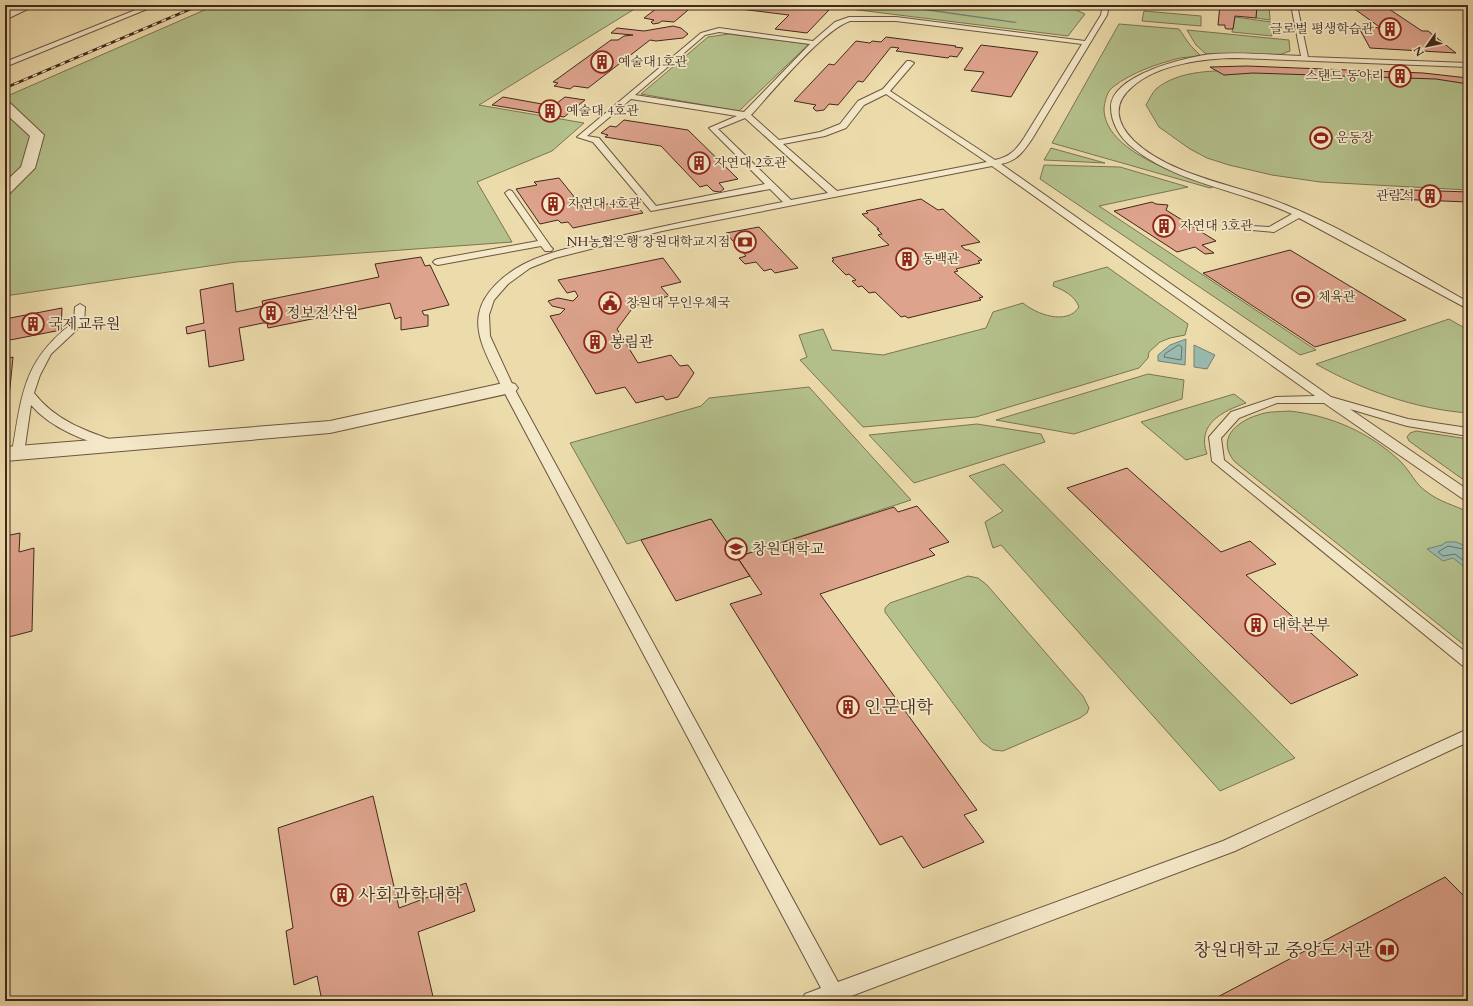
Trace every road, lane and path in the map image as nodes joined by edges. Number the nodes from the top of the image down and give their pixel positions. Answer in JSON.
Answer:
{"nodes":[{"id":1,"x":31,"y":5,"type":"edge"},
{"id":2,"x":154,"y":5,"type":"edge"},
{"id":3,"x":1106,"y":5,"type":"edge"},
{"id":4,"x":1294,"y":5,"type":"edge"},
{"id":5,"x":5,"y":16,"type":"edge"},
{"id":6,"x":815,"y":43,"type":"junction"},
{"id":7,"x":1088,"y":43,"type":"junction"},
{"id":8,"x":1305,"y":58,"type":"junction"},
{"id":9,"x":910,"y":63,"type":"dead end"},
{"id":10,"x":5,"y":64,"type":"edge"},
{"id":11,"x":1468,"y":65,"type":"edge"},
{"id":12,"x":886,"y":91,"type":"junction"},
{"id":13,"x":628,"y":96,"type":"junction"},
{"id":14,"x":8,"y":108,"type":"edge"},
{"id":15,"x":746,"y":115,"type":"junction"},
{"id":16,"x":779,"y":142,"type":"junction"},
{"id":17,"x":994,"y":163,"type":"junction"},
{"id":18,"x":771,"y":186,"type":"junction"},
{"id":19,"x":5,"y":190,"type":"edge"},
{"id":20,"x":509,"y":193,"type":"dead end"},
{"id":21,"x":834,"y":193,"type":"junction"},
{"id":22,"x":788,"y":202,"type":"junction"},
{"id":23,"x":1299,"y":214,"type":"junction"},
{"id":24,"x":1254,"y":228,"type":"dead end"},
{"id":25,"x":544,"y":243,"type":"junction"},
{"id":26,"x":552,"y":256,"type":"junction"},
{"id":27,"x":438,"y":262,"type":"dead end"},
{"id":28,"x":1468,"y":306,"type":"edge"},
{"id":29,"x":80,"y":307,"type":"dead end"},
{"id":30,"x":508,"y":388,"type":"junction"},
{"id":31,"x":28,"y":393,"type":"junction"},
{"id":32,"x":1327,"y":399,"type":"junction"},
{"id":33,"x":1468,"y":432,"type":"edge"},
{"id":34,"x":114,"y":445,"type":"junction"},
{"id":35,"x":11,"y":453,"type":"edge"},
{"id":36,"x":1468,"y":496,"type":"edge"},
{"id":37,"x":1468,"y":662,"type":"edge"},
{"id":38,"x":1468,"y":735,"type":"edge"},
{"id":39,"x":835,"y":996,"type":"edge"},
{"id":40,"x":812,"y":1001,"type":"edge"}],
"edges":[{"from":1,"to":5,"type":"street"},
{"from":2,"to":10,"type":"lane"},
{"from":3,"to":7,"type":"lane"},
{"from":4,"to":8,"type":"lane"},
{"from":6,"to":7,"type":"lane"},
{"from":6,"to":13,"type":"lane"},
{"from":6,"to":15,"type":"lane"},
{"from":7,"to":17,"type":"lane"},
{"from":8,"to":11,"type":"lane"},
{"from":8,"to":23,"type":"lane"},
{"from":9,"to":12,"type":"lane"},
{"from":12,"to":16,"type":"lane"},
{"from":12,"to":17,"type":"lane"},
{"from":13,"to":15,"type":"lane"},
{"from":13,"to":18,"type":"lane"},
{"from":14,"to":19,"type":"street"},
{"from":15,"to":16,"type":"lane"},
{"from":15,"to":18,"type":"lane"},
{"from":16,"to":21,"type":"lane"},
{"from":17,"to":21,"type":"lane"},
{"from":17,"to":32,"type":"lane"},
{"from":18,"to":22,"type":"lane"},
{"from":20,"to":25,"type":"lane"},
{"from":21,"to":22,"type":"lane"},
{"from":22,"to":26,"type":"lane"},
{"from":23,"to":24,"type":"lane"},
{"from":23,"to":28,"type":"lane"},
{"from":25,"to":26,"type":"lane"},
{"from":25,"to":27,"type":"lane"},
{"from":26,"to":30,"type":"lane"},
{"from":29,"to":31,"type":"lane"},
{"from":30,"to":34,"type":"street"},
{"from":30,"to":39,"type":"lane"},
{"from":31,"to":34,"type":"lane"},
{"from":31,"to":35,"type":"lane"},
{"from":32,"to":33,"type":"lane"},
{"from":32,"to":36,"type":"lane"},
{"from":32,"to":37,"type":"lane"},
{"from":34,"to":35,"type":"street"},
{"from":38,"to":39,"type":"lane"},
{"from":39,"to":40,"type":"lane"}]}
